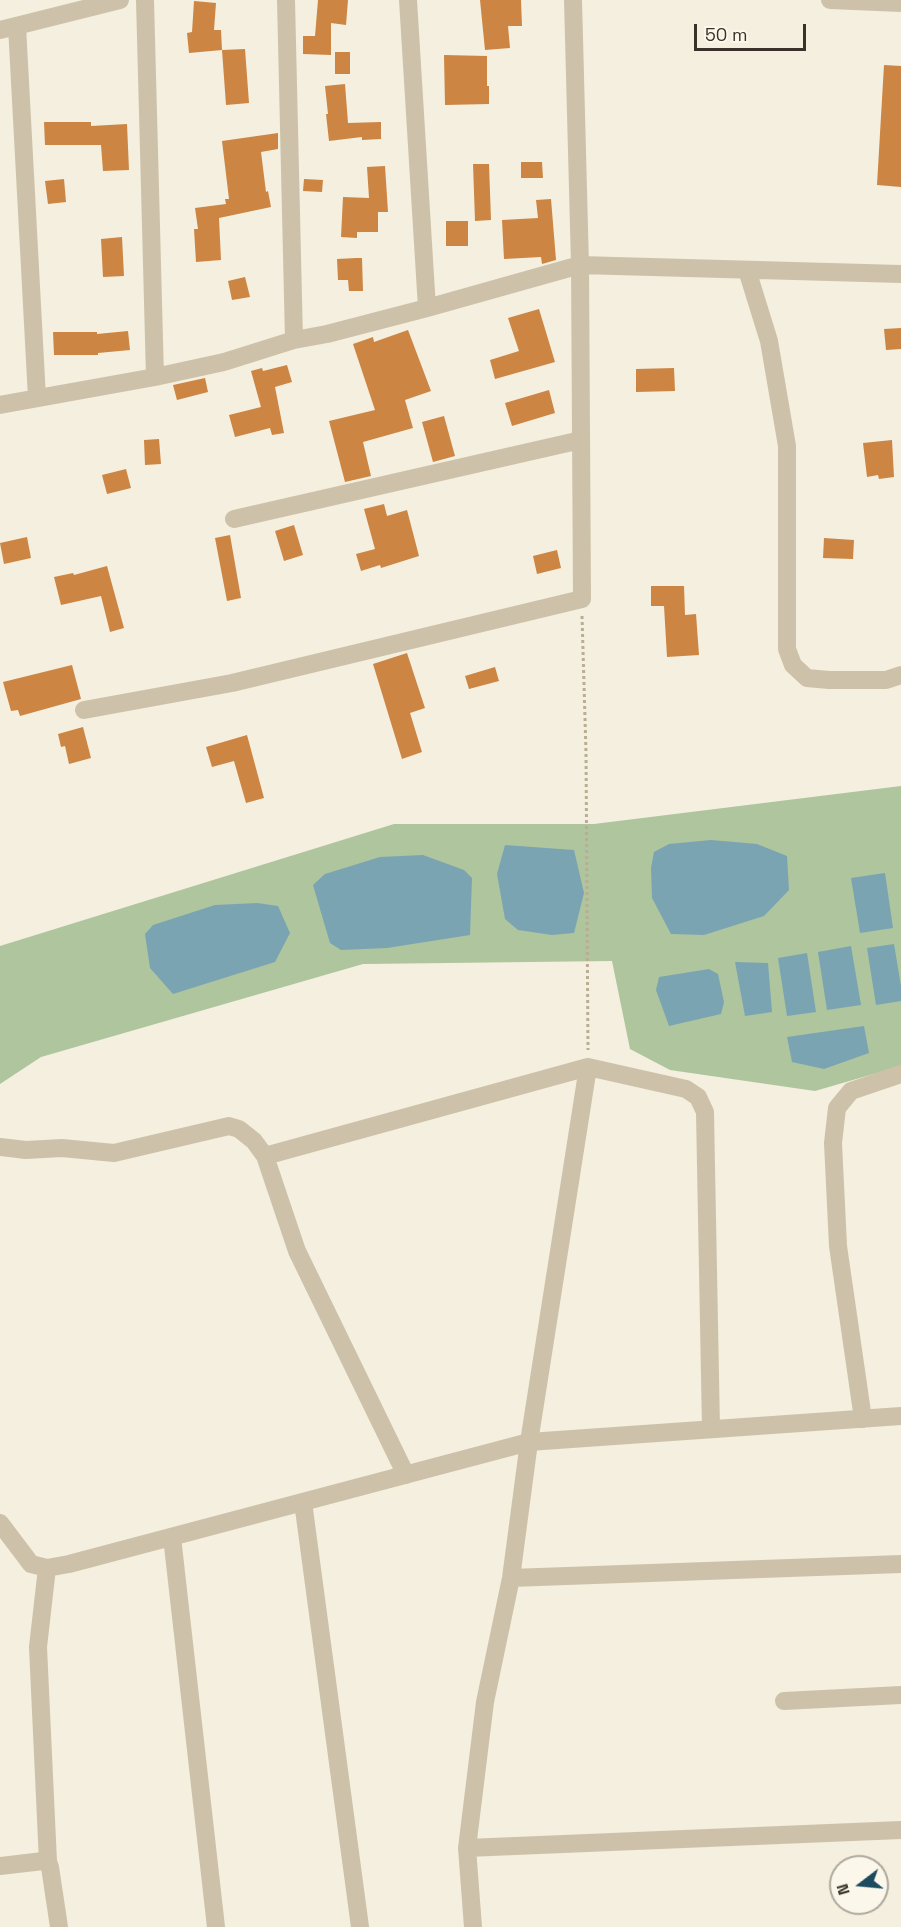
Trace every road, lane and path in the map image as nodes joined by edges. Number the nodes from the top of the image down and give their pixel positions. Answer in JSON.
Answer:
{"nodes":[{"id":1,"x":120,"y":0,"type":"edge"},
{"id":2,"x":145,"y":0,"type":"edge"},
{"id":3,"x":286,"y":0,"type":"edge"},
{"id":4,"x":408,"y":0,"type":"edge"},
{"id":5,"x":573,"y":0,"type":"edge"},
{"id":6,"x":830,"y":0,"type":"edge"},
{"id":7,"x":901,"y":3,"type":"edge"},
{"id":8,"x":9,"y":28,"type":"edge"},
{"id":9,"x":580,"y":265,"type":"junction"},
{"id":10,"x":747,"y":270,"type":"junction"},
{"id":11,"x":901,"y":274,"type":"edge"},
{"id":12,"x":427,"y":308,"type":"junction"},
{"id":13,"x":294,"y":340,"type":"junction"},
{"id":14,"x":154,"y":377,"type":"junction"},
{"id":15,"x":37,"y":399,"type":"junction"},
{"id":16,"x":0,"y":405,"type":"edge"},
{"id":17,"x":581,"y":440,"type":"junction"},
{"id":18,"x":234,"y":519,"type":"dead end"},
{"id":19,"x":582,"y":598,"type":"junction"},
{"id":20,"x":901,"y":675,"type":"edge"},
{"id":21,"x":84,"y":710,"type":"dead end"},
{"id":22,"x":588,"y":1067,"type":"junction"},
{"id":23,"x":901,"y":1074,"type":"edge"},
{"id":24,"x":0,"y":1147,"type":"edge"},
{"id":25,"x":265,"y":1156,"type":"junction"},
{"id":26,"x":901,"y":1416,"type":"edge"},
{"id":27,"x":863,"y":1419,"type":"junction"},
{"id":28,"x":711,"y":1429,"type":"junction"},
{"id":29,"x":529,"y":1442,"type":"junction"},
{"id":30,"x":406,"y":1475,"type":"junction"},
{"id":31,"x":303,"y":1502,"type":"junction"},
{"id":32,"x":0,"y":1523,"type":"edge"},
{"id":33,"x":172,"y":1537,"type":"junction"},
{"id":34,"x":901,"y":1564,"type":"edge"},
{"id":35,"x":47,"y":1568,"type":"junction"},
{"id":36,"x":511,"y":1578,"type":"junction"},
{"id":37,"x":901,"y":1695,"type":"edge"},
{"id":38,"x":784,"y":1701,"type":"dead end"},
{"id":39,"x":901,"y":1830,"type":"edge"},
{"id":40,"x":467,"y":1848,"type":"junction"},
{"id":41,"x":48,"y":1862,"type":"junction"},
{"id":42,"x":0,"y":1866,"type":"edge"},
{"id":43,"x":59,"y":1927,"type":"edge"},
{"id":44,"x":216,"y":1927,"type":"edge"},
{"id":45,"x":360,"y":1927,"type":"edge"},
{"id":46,"x":473,"y":1927,"type":"edge"}],
"edges":[{"from":1,"to":8,"type":"street"},
{"from":2,"to":14,"type":"street"},
{"from":3,"to":13,"type":"street"},
{"from":4,"to":12,"type":"street"},
{"from":5,"to":9,"type":"street"},
{"from":6,"to":7,"type":"street"},
{"from":8,"to":15,"type":"street"},
{"from":9,"to":10,"type":"street"},
{"from":9,"to":12,"type":"street"},
{"from":9,"to":17,"type":"street"},
{"from":10,"to":11,"type":"street"},
{"from":10,"to":20,"type":"street"},
{"from":12,"to":13,"type":"street"},
{"from":13,"to":14,"type":"street"},
{"from":14,"to":15,"type":"street"},
{"from":15,"to":16,"type":"street"},
{"from":17,"to":18,"type":"street"},
{"from":17,"to":19,"type":"street"},
{"from":19,"to":21,"type":"street"},
{"from":19,"to":22,"type":"path"},
{"from":22,"to":25,"type":"street"},
{"from":22,"to":28,"type":"street"},
{"from":22,"to":29,"type":"street"},
{"from":23,"to":27,"type":"street"},
{"from":24,"to":25,"type":"street"},
{"from":25,"to":30,"type":"street"},
{"from":26,"to":27,"type":"street"},
{"from":27,"to":28,"type":"street"},
{"from":28,"to":29,"type":"street"},
{"from":29,"to":30,"type":"street"},
{"from":29,"to":36,"type":"street"},
{"from":30,"to":31,"type":"street"},
{"from":31,"to":33,"type":"street"},
{"from":31,"to":45,"type":"street"},
{"from":32,"to":35,"type":"street"},
{"from":33,"to":35,"type":"street"},
{"from":33,"to":44,"type":"street"},
{"from":34,"to":36,"type":"street"},
{"from":35,"to":41,"type":"street"},
{"from":36,"to":40,"type":"street"},
{"from":37,"to":38,"type":"street"},
{"from":39,"to":40,"type":"street"},
{"from":40,"to":46,"type":"street"},
{"from":41,"to":42,"type":"street"},
{"from":41,"to":43,"type":"street"}]}
